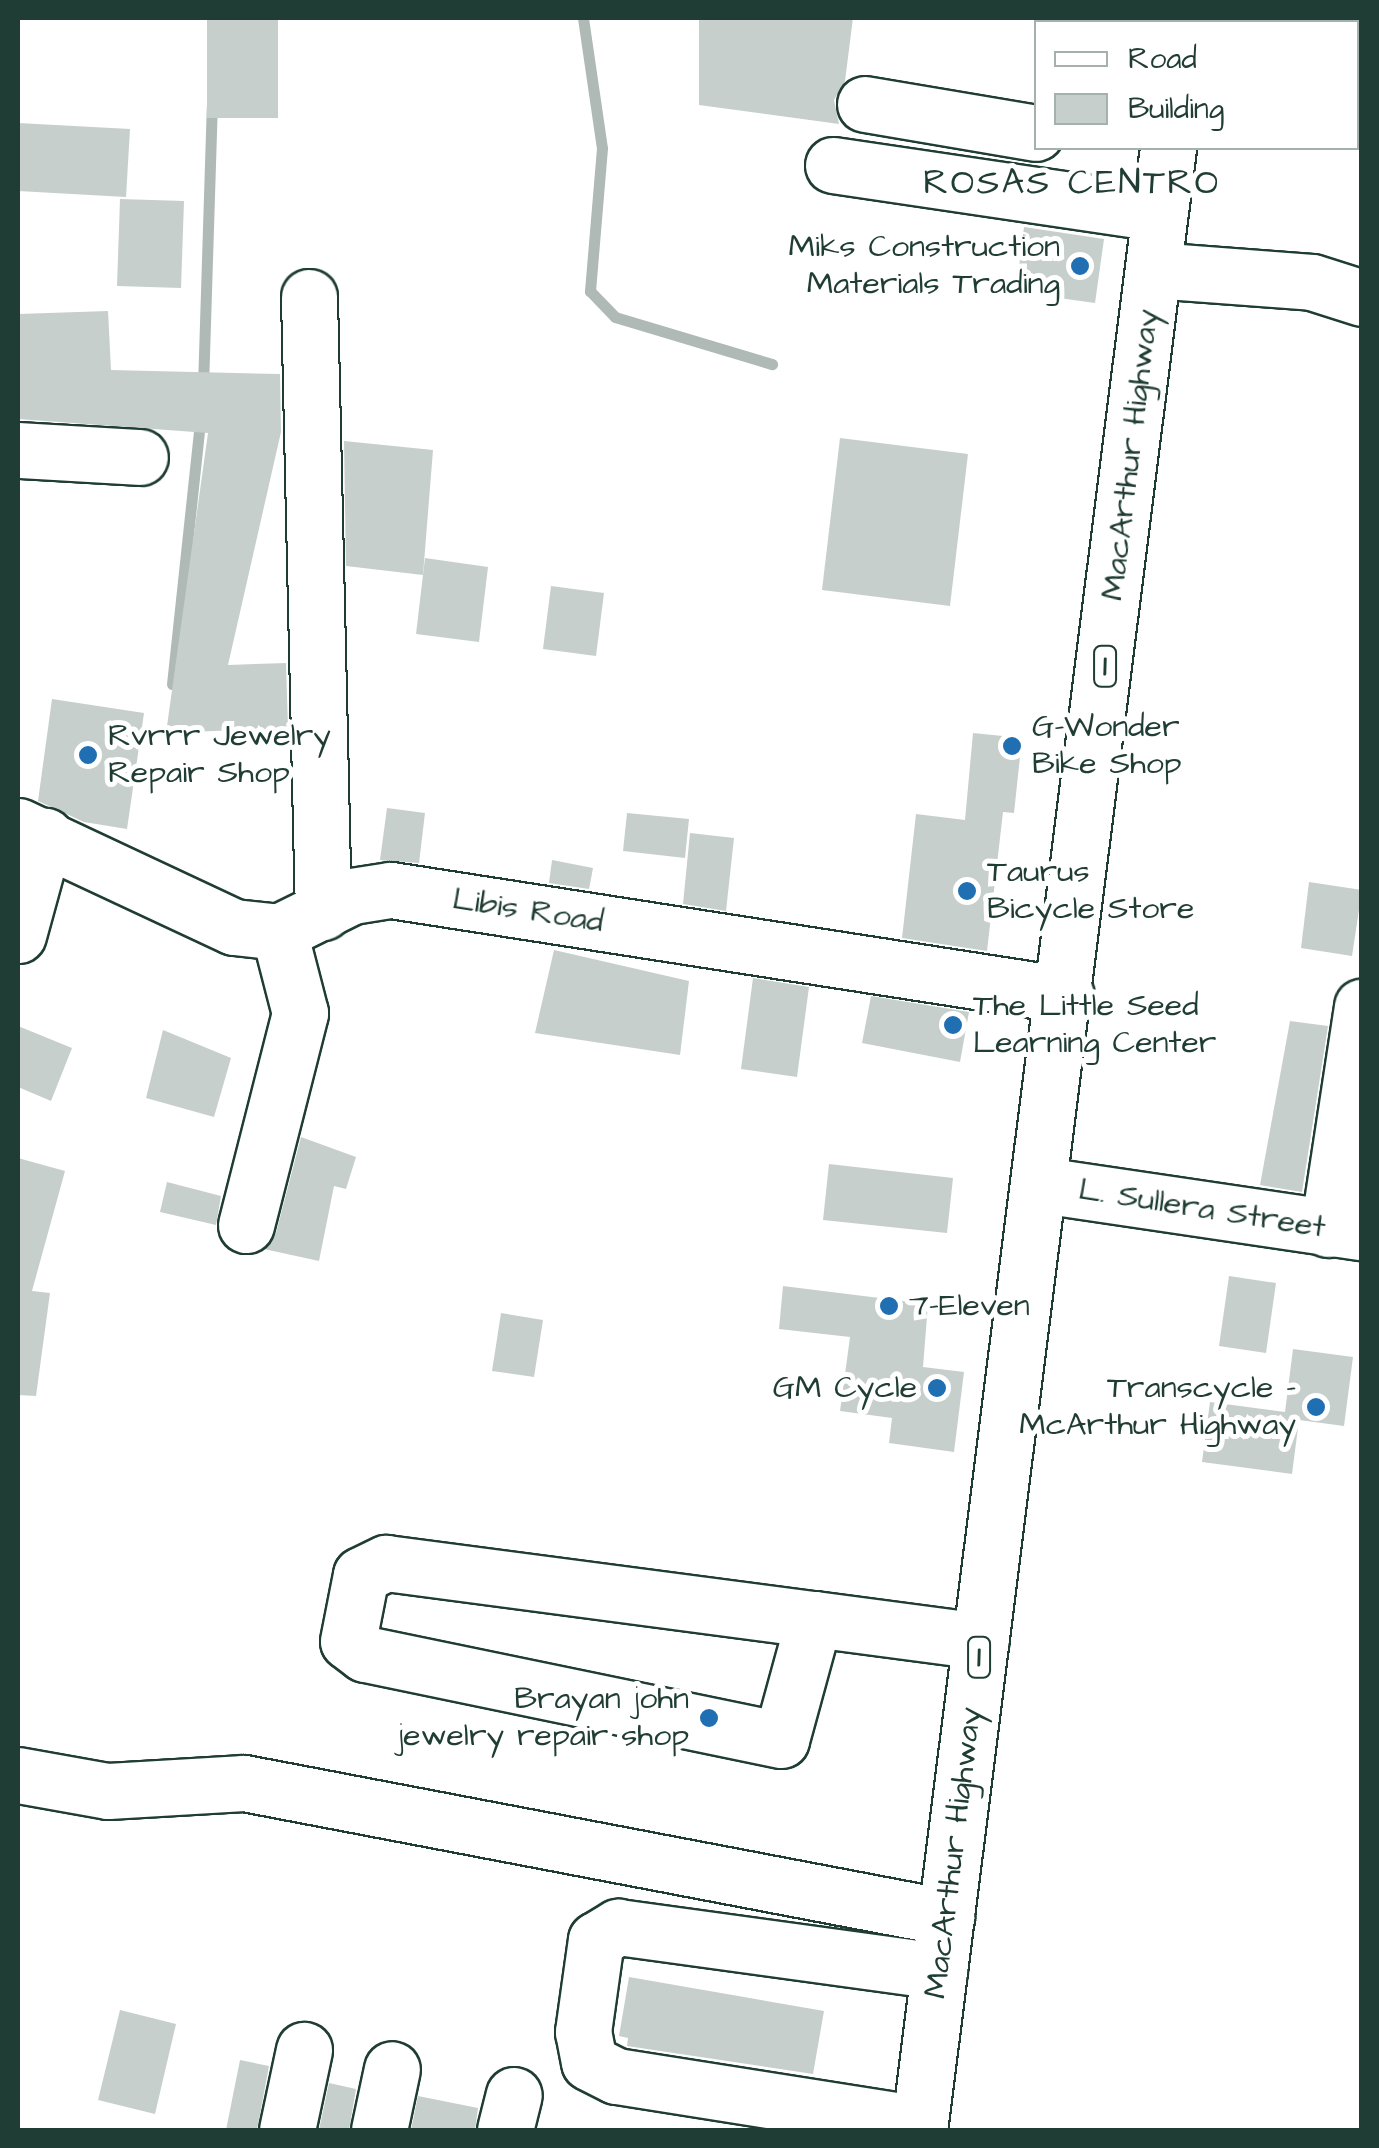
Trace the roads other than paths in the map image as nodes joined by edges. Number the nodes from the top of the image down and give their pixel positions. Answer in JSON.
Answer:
{"nodes":[{"id":1,"x":866,"y":104,"type":"dead end"},
{"id":2,"x":1034,"y":133,"type":"edge"},
{"id":3,"x":1156,"y":150,"type":"edge"},
{"id":4,"x":833,"y":165,"type":"dead end"},
{"id":5,"x":1159,"y":213,"type":"junction"},
{"id":6,"x":1153,"y":270,"type":"junction"},
{"id":7,"x":309,"y":297,"type":"dead end"},
{"id":8,"x":1362,"y":298,"type":"edge"},
{"id":9,"x":18,"y":450,"type":"edge"},
{"id":10,"x":140,"y":456,"type":"dead end"},
{"id":11,"x":31,"y":831,"type":"edge"},
{"id":12,"x":301,"y":922,"type":"junction"},
{"id":13,"x":18,"y":935,"type":"edge"},
{"id":14,"x":1066,"y":995,"type":"junction"},
{"id":15,"x":1362,"y":1008,"type":"edge"},
{"id":16,"x":1042,"y":1185,"type":"junction"},
{"id":17,"x":246,"y":1224,"type":"dead end"},
{"id":18,"x":1345,"y":1230,"type":"edge"},
{"id":19,"x":814,"y":1619,"type":"junction"},
{"id":20,"x":981,"y":1641,"type":"junction"},
{"id":21,"x":18,"y":1776,"type":"edge"},
{"id":22,"x":946,"y":1916,"type":"junction"},
{"id":23,"x":939,"y":1971,"type":"junction"},
{"id":24,"x":304,"y":2050,"type":"dead end"},
{"id":25,"x":392,"y":2069,"type":"dead end"},
{"id":26,"x":919,"y":2128,"type":"edge"},
{"id":27,"x":287,"y":2130,"type":"edge"},
{"id":28,"x":379,"y":2130,"type":"edge"}],
"edges":[{"from":1,"to":2,"type":"main road"},
{"from":3,"to":5,"type":"main road","name":"MacArthur Highway","number":"1"},
{"from":4,"to":5,"type":"main road"},
{"from":5,"to":6,"type":"main road","name":"MacArthur Highway","number":"1"},
{"from":6,"to":8,"type":"main road"},
{"from":6,"to":14,"type":"main road","name":"MacArthur Highway","number":"1"},
{"from":7,"to":12,"type":"main road"},
{"from":9,"to":10,"type":"main road"},
{"from":11,"to":12,"type":"main road"},
{"from":11,"to":13,"type":"main road"},
{"from":12,"to":14,"type":"main road","name":"Libis Road"},
{"from":12,"to":17,"type":"main road"},
{"from":14,"to":16,"type":"main road","name":"MacArthur Highway","number":"1"},
{"from":15,"to":18,"type":"main road"},
{"from":16,"to":18,"type":"main road","name":"L. Sullera Street"},
{"from":16,"to":20,"type":"main road","name":"MacArthur Highway","number":"1"},
{"from":19,"to":19,"type":"main road"},
{"from":19,"to":20,"type":"main road"},
{"from":20,"to":22,"type":"main road","name":"MacArthur Highway","number":"1"},
{"from":21,"to":22,"type":"main road"},
{"from":22,"to":23,"type":"main road","name":"MacArthur Highway","number":"1"},
{"from":23,"to":26,"type":"main road","name":"MacArthur Highway","number":"1"},
{"from":23,"to":26,"type":"main road"},
{"from":24,"to":27,"type":"main road"},
{"from":25,"to":28,"type":"main road"}]}
